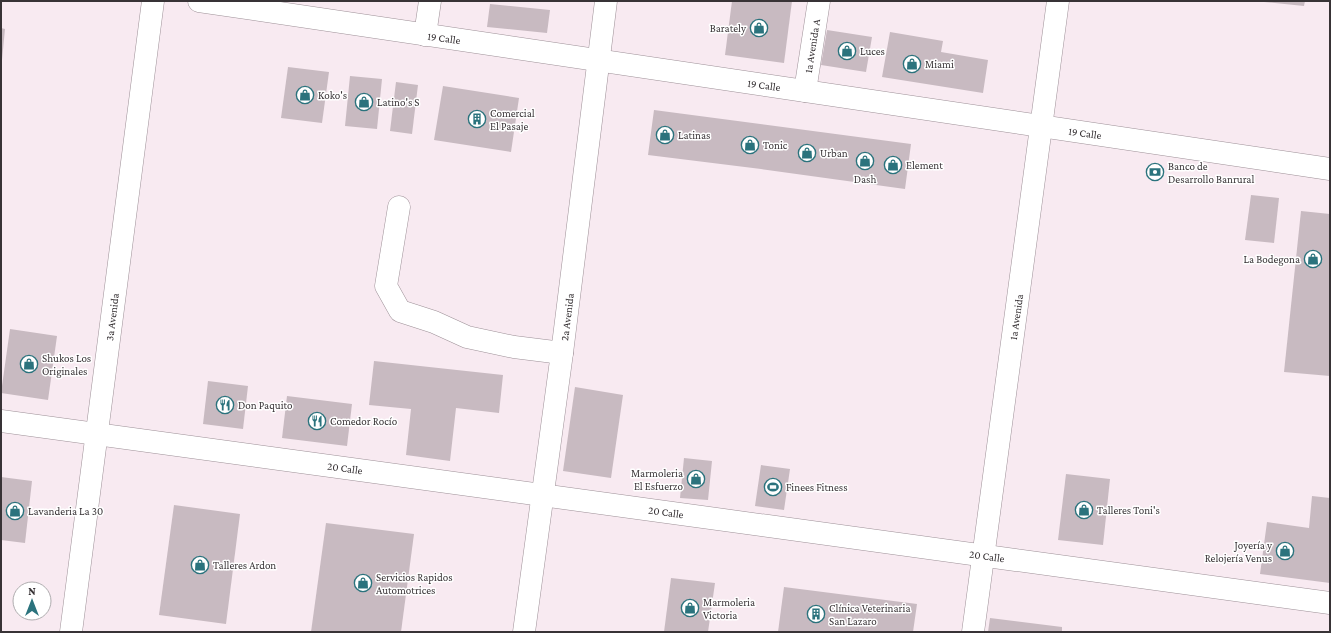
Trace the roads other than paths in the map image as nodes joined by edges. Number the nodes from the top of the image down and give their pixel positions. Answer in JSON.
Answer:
{"nodes":[{"id":1,"x":153,"y":1,"type":"edge"},
{"id":2,"x":199,"y":1,"type":"edge"},
{"id":3,"x":430,"y":1,"type":"edge"},
{"id":4,"x":606,"y":1,"type":"edge"},
{"id":5,"x":819,"y":1,"type":"edge"},
{"id":6,"x":1058,"y":1,"type":"edge"},
{"id":7,"x":425,"y":35,"type":"junction"},
{"id":8,"x":599,"y":61,"type":"junction"},
{"id":9,"x":805,"y":91,"type":"junction"},
{"id":10,"x":1042,"y":126,"type":"junction"},
{"id":11,"x":1330,"y":169,"type":"edge"},
{"id":12,"x":399,"y":207,"type":"dead end"},
{"id":13,"x":562,"y":353,"type":"junction"},
{"id":14,"x":1,"y":421,"type":"edge"},
{"id":15,"x":96,"y":434,"type":"junction"},
{"id":16,"x":543,"y":495,"type":"junction"},
{"id":17,"x":983,"y":556,"type":"junction"},
{"id":18,"x":1330,"y":603,"type":"edge"},
{"id":19,"x":71,"y":632,"type":"edge"},
{"id":20,"x":524,"y":632,"type":"edge"},
{"id":21,"x":973,"y":632,"type":"edge"}],
"edges":[{"from":1,"to":15,"type":"main road","name":"3a Avenida"},
{"from":2,"to":7,"type":"main road","name":"19 Calle"},
{"from":3,"to":7,"type":"main road"},
{"from":4,"to":8,"type":"main road","name":"2a Avenida"},
{"from":5,"to":9,"type":"main road","name":"1a Avenida A"},
{"from":6,"to":10,"type":"main road","name":"1a Avenida"},
{"from":7,"to":8,"type":"main road","name":"19 Calle"},
{"from":8,"to":9,"type":"main road","name":"19 Calle"},
{"from":8,"to":13,"type":"main road","name":"2a Avenida"},
{"from":9,"to":10,"type":"main road","name":"19 Calle"},
{"from":10,"to":11,"type":"main road","name":"19 Calle"},
{"from":10,"to":17,"type":"main road","name":"1a Avenida"},
{"from":12,"to":13,"type":"main road"},
{"from":13,"to":16,"type":"main road","name":"2a Avenida"},
{"from":14,"to":15,"type":"main road","name":"20 Calle"},
{"from":15,"to":16,"type":"main road","name":"20 Calle"},
{"from":15,"to":19,"type":"main road","name":"3a Avenida"},
{"from":16,"to":17,"type":"main road","name":"20 Calle"},
{"from":16,"to":20,"type":"main road","name":"2a Avenida"},
{"from":17,"to":18,"type":"main road","name":"20 Calle"},
{"from":17,"to":21,"type":"main road","name":"1a Avenida"}]}
